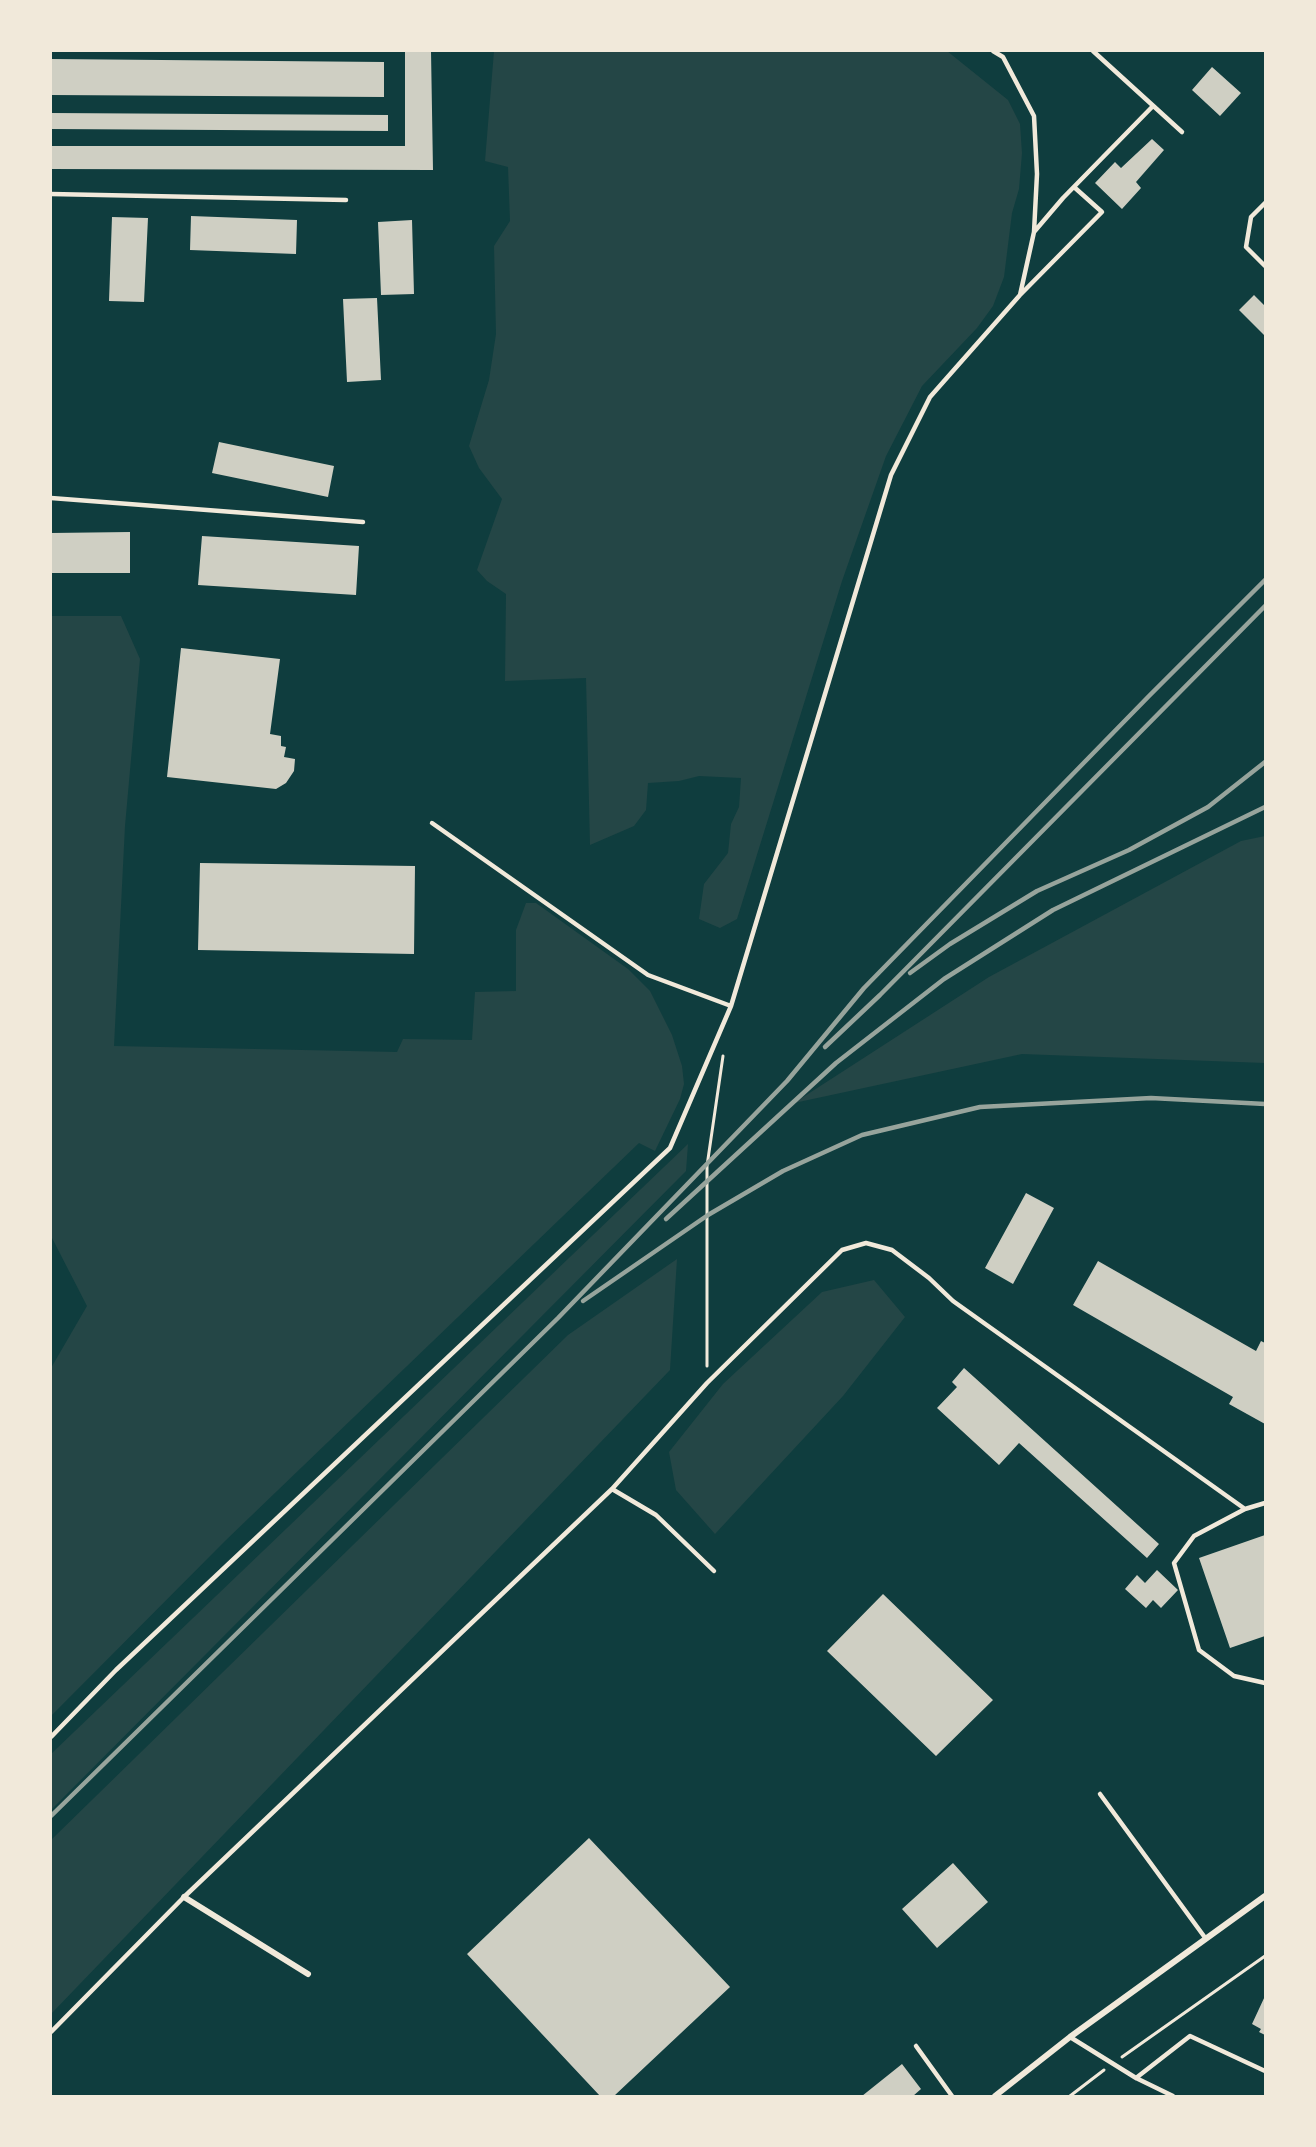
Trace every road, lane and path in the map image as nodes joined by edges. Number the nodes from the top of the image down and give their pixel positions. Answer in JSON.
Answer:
{"nodes":[{"id":1,"x":993,"y":51,"type":"edge"},
{"id":2,"x":1094,"y":51,"type":"edge"},
{"id":3,"x":1153,"y":106,"type":"junction"},
{"id":4,"x":1182,"y":132,"type":"dead end"},
{"id":5,"x":1074,"y":187,"type":"junction"},
{"id":6,"x":51,"y":194,"type":"edge"},
{"id":7,"x":346,"y":200,"type":"dead end"},
{"id":8,"x":1265,"y":203,"type":"edge"},
{"id":9,"x":1034,"y":232,"type":"junction"},
{"id":10,"x":1265,"y":266,"type":"edge"},
{"id":11,"x":1020,"y":295,"type":"junction"},
{"id":12,"x":51,"y":498,"type":"edge"},
{"id":13,"x":363,"y":522,"type":"dead end"},
{"id":14,"x":432,"y":823,"type":"dead end"},
{"id":15,"x":730,"y":1006,"type":"junction"},
{"id":16,"x":724,"y":1052,"type":"dead end"},
{"id":17,"x":707,"y":1383,"type":"junction"},
{"id":18,"x":612,"y":1489,"type":"junction"},
{"id":19,"x":1265,"y":1503,"type":"edge"},
{"id":20,"x":1245,"y":1509,"type":"junction"},
{"id":21,"x":714,"y":1570,"type":"dead end"},
{"id":22,"x":1265,"y":1683,"type":"edge"},
{"id":23,"x":51,"y":1737,"type":"edge"},
{"id":24,"x":1100,"y":1794,"type":"dead end"},
{"id":25,"x":184,"y":1897,"type":"junction"},
{"id":26,"x":1263,"y":1901,"type":"edge"},
{"id":27,"x":1206,"y":1939,"type":"junction"},
{"id":28,"x":1264,"y":1958,"type":"edge"},
{"id":29,"x":308,"y":1974,"type":"dead end"},
{"id":30,"x":51,"y":2032,"type":"edge"},
{"id":31,"x":1070,"y":2037,"type":"junction"},
{"id":32,"x":916,"y":2046,"type":"dead end"},
{"id":33,"x":1113,"y":2064,"type":"junction"},
{"id":34,"x":1265,"y":2071,"type":"edge"},
{"id":35,"x":1136,"y":2078,"type":"junction"},
{"id":36,"x":952,"y":2096,"type":"edge"},
{"id":37,"x":995,"y":2096,"type":"edge"},
{"id":38,"x":1070,"y":2096,"type":"edge"},
{"id":39,"x":1173,"y":2096,"type":"edge"}],
"edges":[{"from":1,"to":9,"type":"lane"},
{"from":2,"to":3,"type":"lane"},
{"from":3,"to":4,"type":"lane"},
{"from":3,"to":5,"type":"lane"},
{"from":5,"to":9,"type":"lane"},
{"from":5,"to":11,"type":"lane"},
{"from":6,"to":7,"type":"lane"},
{"from":8,"to":10,"type":"lane"},
{"from":9,"to":11,"type":"lane"},
{"from":11,"to":15,"type":"lane"},
{"from":12,"to":13,"type":"lane"},
{"from":14,"to":15,"type":"lane"},
{"from":15,"to":23,"type":"lane"},
{"from":16,"to":17,"type":"path"},
{"from":17,"to":18,"type":"lane"},
{"from":17,"to":20,"type":"lane"},
{"from":18,"to":21,"type":"lane"},
{"from":18,"to":25,"type":"lane"},
{"from":19,"to":20,"type":"lane"},
{"from":20,"to":22,"type":"lane"},
{"from":24,"to":27,"type":"lane"},
{"from":25,"to":29,"type":"street"},
{"from":25,"to":30,"type":"lane"},
{"from":26,"to":27,"type":"street"},
{"from":27,"to":31,"type":"street"},
{"from":28,"to":33,"type":"path"},
{"from":31,"to":33,"type":"lane"},
{"from":31,"to":37,"type":"street"},
{"from":32,"to":36,"type":"lane"},
{"from":33,"to":35,"type":"lane"},
{"from":33,"to":38,"type":"path"},
{"from":34,"to":35,"type":"lane"},
{"from":35,"to":39,"type":"lane"}]}
